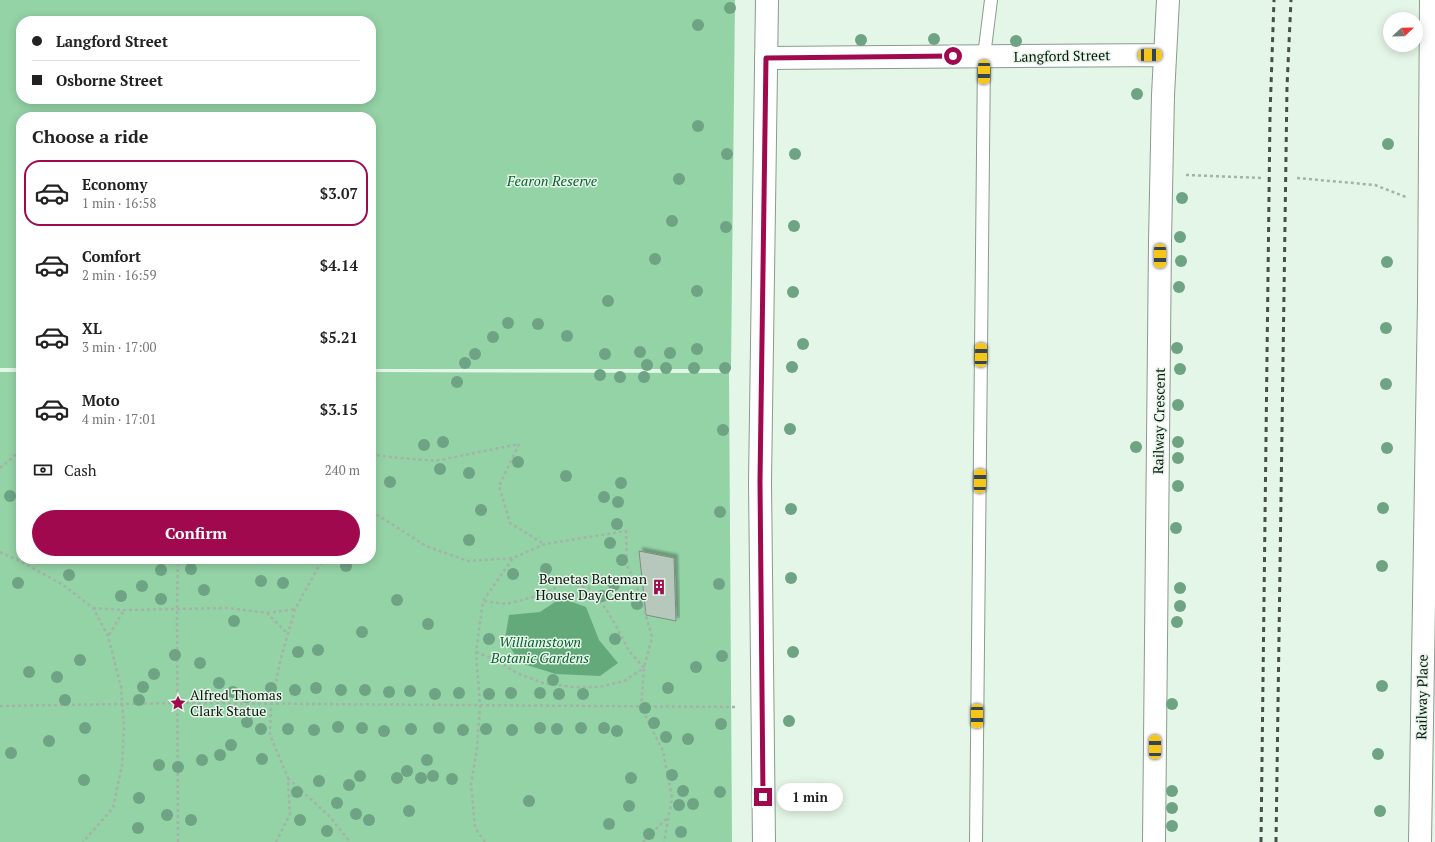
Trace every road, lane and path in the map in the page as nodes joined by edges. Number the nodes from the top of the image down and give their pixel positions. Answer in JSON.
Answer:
{"nodes":[{"id":1,"x":767,"y":0,"type":"edge"},
{"id":2,"x":991,"y":0,"type":"edge"},
{"id":3,"x":1168,"y":0,"type":"edge"},
{"id":4,"x":1430,"y":0,"type":"edge"},
{"id":5,"x":1165,"y":55,"type":"junction"},
{"id":6,"x":984,"y":56,"type":"junction"},
{"id":7,"x":766,"y":58,"type":"junction"},
{"id":8,"x":1162,"y":171,"type":"junction"},
{"id":9,"x":1262,"y":178,"type":"dead end"},
{"id":10,"x":1297,"y":178,"type":"dead end"},
{"id":11,"x":1429,"y":206,"type":"junction"},
{"id":12,"x":1432,"y":301,"type":"edge"},
{"id":13,"x":16,"y":454,"type":"edge"},
{"id":14,"x":376,"y":455,"type":"edge"},
{"id":15,"x":0,"y":468,"type":"edge"},
{"id":16,"x":376,"y":514,"type":"edge"},
{"id":17,"x":545,"y":544,"type":"junction"},
{"id":18,"x":0,"y":552,"type":"edge"},
{"id":19,"x":513,"y":558,"type":"junction"},
{"id":20,"x":16,"y":559,"type":"edge"},
{"id":21,"x":26,"y":564,"type":"edge"},
{"id":22,"x":178,"y":564,"type":"edge"},
{"id":23,"x":321,"y":564,"type":"edge"},
{"id":24,"x":483,"y":601,"type":"junction"},
{"id":25,"x":93,"y":608,"type":"junction"},
{"id":26,"x":177,"y":608,"type":"junction"},
{"id":27,"x":295,"y":609,"type":"junction"},
{"id":28,"x":124,"y":610,"type":"junction"},
{"id":29,"x":267,"y":613,"type":"junction"},
{"id":30,"x":288,"y":634,"type":"junction"},
{"id":31,"x":108,"y":636,"type":"junction"},
{"id":32,"x":476,"y":652,"type":"junction"},
{"id":33,"x":644,"y":668,"type":"junction"},
{"id":34,"x":178,"y":703,"type":"junction"},
{"id":35,"x":122,"y":704,"type":"junction"},
{"id":36,"x":271,"y":704,"type":"junction"},
{"id":37,"x":0,"y":706,"type":"edge"},
{"id":38,"x":480,"y":706,"type":"junction"},
{"id":39,"x":641,"y":707,"type":"junction"},
{"id":40,"x":762,"y":707,"type":"junction"},
{"id":41,"x":288,"y":778,"type":"junction"},
{"id":42,"x":669,"y":816,"type":"junction"},
{"id":43,"x":84,"y":842,"type":"edge"},
{"id":44,"x":178,"y":842,"type":"edge"},
{"id":45,"x":276,"y":842,"type":"edge"},
{"id":46,"x":350,"y":842,"type":"edge"},
{"id":47,"x":485,"y":842,"type":"edge"},
{"id":48,"x":642,"y":842,"type":"edge"},
{"id":49,"x":664,"y":842,"type":"edge"},
{"id":50,"x":764,"y":842,"type":"edge"},
{"id":51,"x":976,"y":842,"type":"edge"},
{"id":52,"x":1154,"y":842,"type":"edge"},
{"id":53,"x":1420,"y":842,"type":"edge"}],
"edges":[{"from":1,"to":7,"type":"street"},
{"from":2,"to":6,"type":"lane"},
{"from":3,"to":5,"type":"street","name":"Railway Crescent"},
{"from":4,"to":11,"type":"street","name":"Railway Place"},
{"from":5,"to":6,"type":"street","name":"Langford Street"},
{"from":5,"to":8,"type":"street","name":"Railway Crescent"},
{"from":6,"to":7,"type":"street","name":"Langford Street"},
{"from":6,"to":51,"type":"lane"},
{"from":7,"to":40,"type":"street"},
{"from":8,"to":9,"type":"path"},
{"from":8,"to":52,"type":"street","name":"Railway Crescent"},
{"from":10,"to":11,"type":"path"},
{"from":11,"to":12,"type":"street","name":"Railway Place"},
{"from":12,"to":53,"type":"street","name":"Railway Place"},
{"from":13,"to":15,"type":"path"},
{"from":14,"to":17,"type":"path"},
{"from":16,"to":19,"type":"path"},
{"from":17,"to":19,"type":"path"},
{"from":17,"to":33,"type":"path"},
{"from":18,"to":20,"type":"path"},
{"from":19,"to":24,"type":"path"},
{"from":21,"to":25,"type":"path"},
{"from":22,"to":26,"type":"path"},
{"from":23,"to":27,"type":"path"},
{"from":24,"to":32,"type":"path"},
{"from":24,"to":33,"type":"path"},
{"from":25,"to":28,"type":"path"},
{"from":25,"to":31,"type":"path"},
{"from":26,"to":28,"type":"path"},
{"from":26,"to":29,"type":"path"},
{"from":26,"to":34,"type":"path"},
{"from":27,"to":29,"type":"path"},
{"from":27,"to":30,"type":"path"},
{"from":28,"to":31,"type":"path"},
{"from":29,"to":30,"type":"path"},
{"from":30,"to":36,"type":"path"},
{"from":31,"to":35,"type":"path"},
{"from":32,"to":33,"type":"path"},
{"from":32,"to":38,"type":"path"},
{"from":33,"to":39,"type":"path"},
{"from":34,"to":35,"type":"path"},
{"from":34,"to":36,"type":"path"},
{"from":34,"to":44,"type":"path"},
{"from":35,"to":37,"type":"path"},
{"from":35,"to":43,"type":"path"},
{"from":36,"to":38,"type":"path"},
{"from":36,"to":41,"type":"path"},
{"from":38,"to":39,"type":"path"},
{"from":38,"to":47,"type":"path"},
{"from":39,"to":40,"type":"path"},
{"from":39,"to":42,"type":"path"},
{"from":40,"to":50,"type":"street"},
{"from":41,"to":45,"type":"path"},
{"from":41,"to":46,"type":"path"},
{"from":42,"to":48,"type":"path"},
{"from":42,"to":49,"type":"path"}]}
